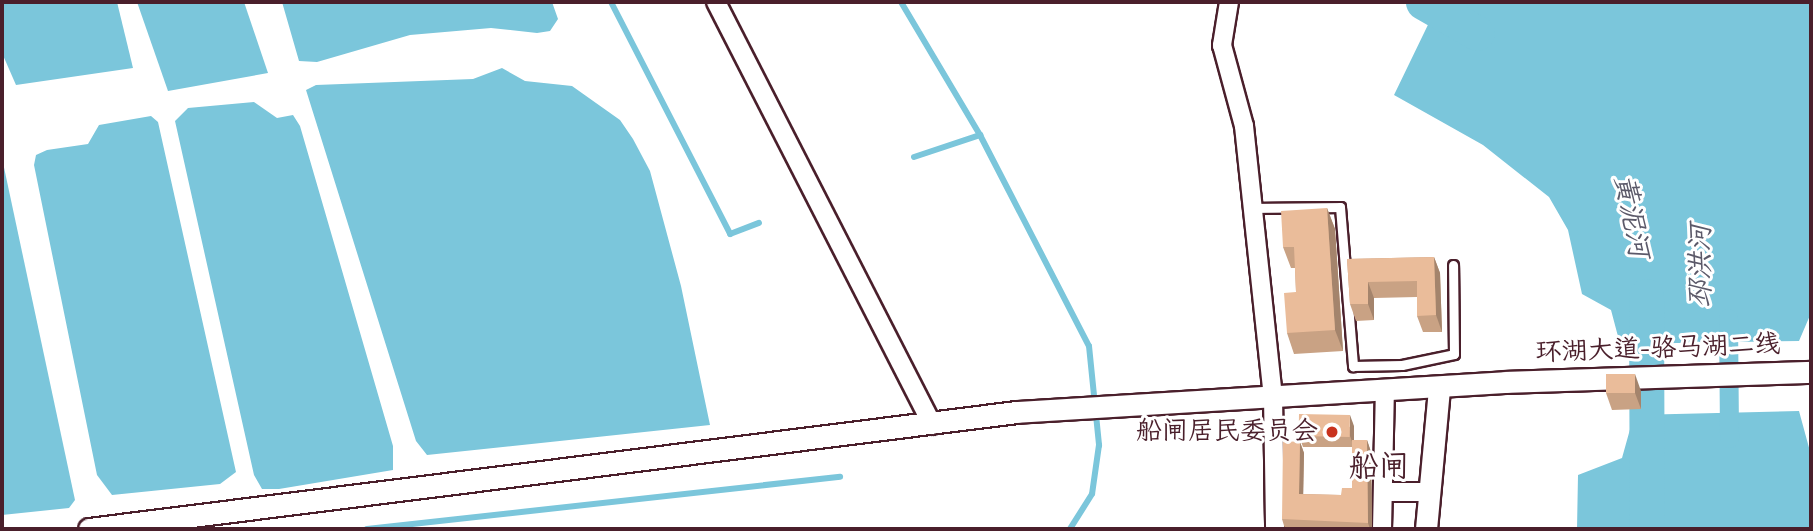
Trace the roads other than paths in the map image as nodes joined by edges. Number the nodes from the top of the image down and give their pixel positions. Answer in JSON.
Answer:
{"nodes":[{"id":1,"x":716,"y":2,"type":"edge"},
{"id":2,"x":1228,"y":3,"type":"edge"},
{"id":3,"x":1253,"y":208,"type":"junction"},
{"id":4,"x":1453,"y":265,"type":"dead end"},
{"id":5,"x":1811,"y":372,"type":"edge"},
{"id":6,"x":1439,"y":388,"type":"junction"},
{"id":7,"x":1385,"y":391,"type":"junction"},
{"id":8,"x":1273,"y":396,"type":"junction"},
{"id":9,"x":932,"y":425,"type":"junction"},
{"id":10,"x":1382,"y":492,"type":"junction"},
{"id":11,"x":1430,"y":492,"type":"junction"},
{"id":12,"x":89,"y":529,"type":"edge"},
{"id":13,"x":1275,"y":529,"type":"edge"},
{"id":14,"x":1382,"y":529,"type":"edge"},
{"id":15,"x":1426,"y":529,"type":"edge"}],
"edges":[{"from":1,"to":9,"type":"street"},
{"from":2,"to":3,"type":"street"},
{"from":3,"to":4,"type":"lane"},
{"from":3,"to":8,"type":"street"},
{"from":5,"to":6,"type":"street","name":"环湖大道-骆马湖二线"},
{"from":6,"to":7,"type":"street","name":"环湖大道-骆马湖二线"},
{"from":6,"to":11,"type":"street"},
{"from":7,"to":8,"type":"street","name":"环湖大道-骆马湖二线"},
{"from":7,"to":10,"type":"street"},
{"from":8,"to":9,"type":"street","name":"环湖大道-骆马湖二线"},
{"from":8,"to":13,"type":"street"},
{"from":9,"to":12,"type":"street","name":"环湖大道-骆马湖二线"},
{"from":10,"to":11,"type":"street"},
{"from":10,"to":14,"type":"street"},
{"from":11,"to":15,"type":"street"}]}
